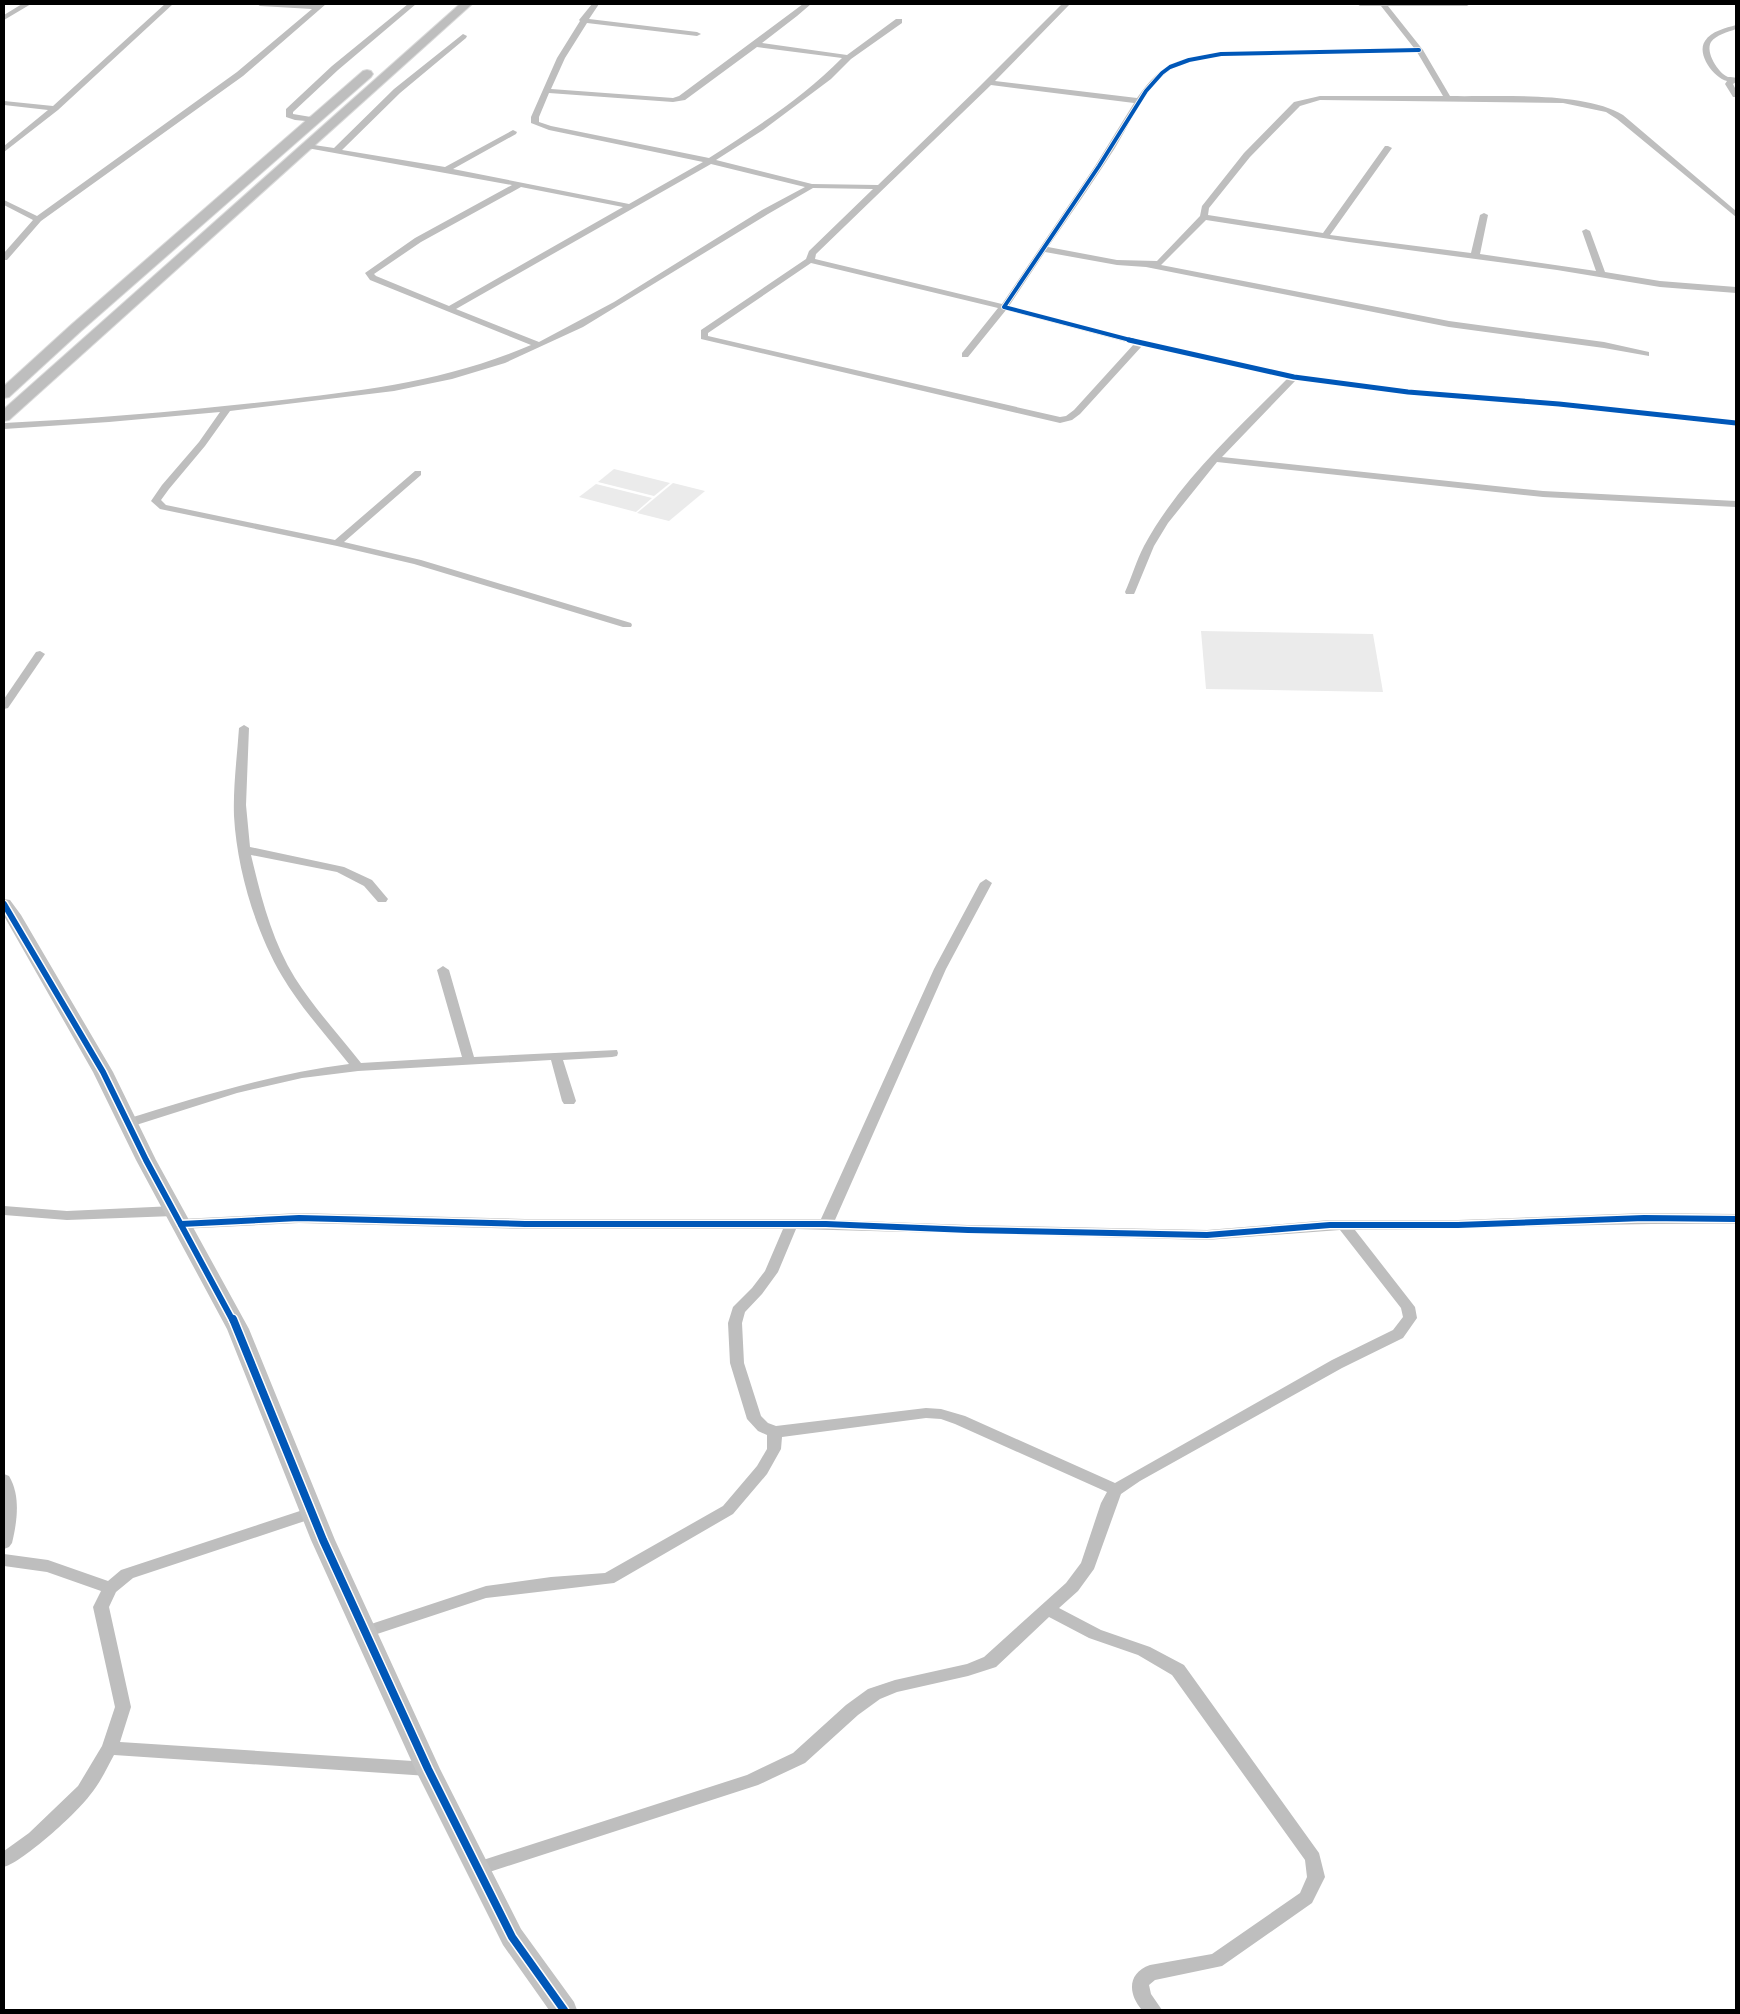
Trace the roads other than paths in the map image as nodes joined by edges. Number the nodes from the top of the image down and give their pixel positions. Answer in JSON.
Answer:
{"nodes":[{"id":1,"x":27,"y":4,"type":"edge"},
{"id":2,"x":169,"y":4,"type":"edge"},
{"id":3,"x":260,"y":4,"type":"edge"},
{"id":4,"x":412,"y":4,"type":"edge"},
{"id":5,"x":447,"y":4,"type":"edge"},
{"id":6,"x":466,"y":4,"type":"edge"},
{"id":7,"x":595,"y":4,"type":"edge"},
{"id":8,"x":807,"y":4,"type":"edge"},
{"id":9,"x":1066,"y":4,"type":"edge"},
{"id":10,"x":1360,"y":4,"type":"edge"},
{"id":11,"x":1383,"y":4,"type":"edge"},
{"id":12,"x":1467,"y":4,"type":"edge"},
{"id":13,"x":320,"y":5,"type":"edge"},
{"id":14,"x":4,"y":18,"type":"edge"},
{"id":15,"x":583,"y":20,"type":"junction"},
{"id":16,"x":899,"y":21,"type":"dead end"},
{"id":17,"x":425,"y":23,"type":"dead end"},
{"id":18,"x":1736,"y":27,"type":"edge"},
{"id":19,"x":697,"y":34,"type":"dead end"},
{"id":20,"x":463,"y":36,"type":"dead end"},
{"id":21,"x":754,"y":44,"type":"junction"},
{"id":22,"x":1419,"y":50,"type":"junction"},
{"id":23,"x":848,"y":57,"type":"junction"},
{"id":24,"x":380,"y":62,"type":"dead end"},
{"id":25,"x":1734,"y":80,"type":"edge"},
{"id":26,"x":988,"y":82,"type":"junction"},
{"id":27,"x":546,"y":91,"type":"junction"},
{"id":28,"x":1736,"y":95,"type":"edge"},
{"id":29,"x":1448,"y":99,"type":"junction"},
{"id":30,"x":1140,"y":101,"type":"junction"},
{"id":31,"x":4,"y":103,"type":"edge"},
{"id":32,"x":54,"y":108,"type":"junction"},
{"id":33,"x":314,"y":120,"type":"junction"},
{"id":34,"x":513,"y":132,"type":"dead end"},
{"id":35,"x":307,"y":146,"type":"junction"},
{"id":36,"x":1388,"y":148,"type":"dead end"},
{"id":37,"x":4,"y":150,"type":"edge"},
{"id":38,"x":336,"y":151,"type":"junction"},
{"id":39,"x":710,"y":161,"type":"junction"},
{"id":40,"x":446,"y":170,"type":"junction"},
{"id":41,"x":521,"y":184,"type":"junction"},
{"id":42,"x":812,"y":186,"type":"junction"},
{"id":43,"x":879,"y":187,"type":"junction"},
{"id":44,"x":4,"y":202,"type":"edge"},
{"id":45,"x":629,"y":206,"type":"junction"},
{"id":46,"x":1484,"y":215,"type":"dead end"},
{"id":47,"x":1736,"y":215,"type":"edge"},
{"id":48,"x":1204,"y":217,"type":"junction"},
{"id":49,"x":38,"y":218,"type":"junction"},
{"id":50,"x":1586,"y":231,"type":"dead end"},
{"id":51,"x":1325,"y":236,"type":"junction"},
{"id":52,"x":1043,"y":249,"type":"junction"},
{"id":53,"x":1476,"y":256,"type":"junction"},
{"id":54,"x":4,"y":258,"type":"edge"},
{"id":55,"x":810,"y":260,"type":"junction"},
{"id":56,"x":1148,"y":265,"type":"junction"},
{"id":57,"x":1602,"y":275,"type":"junction"},
{"id":58,"x":1736,"y":290,"type":"edge"},
{"id":59,"x":1004,"y":307,"type":"junction"},
{"id":60,"x":449,"y":309,"type":"junction"},
{"id":61,"x":1140,"y":342,"type":"junction"},
{"id":62,"x":538,"y":346,"type":"junction"},
{"id":63,"x":1646,"y":354,"type":"dead end"},
{"id":64,"x":966,"y":355,"type":"dead end"},
{"id":65,"x":1294,"y":376,"type":"junction"},
{"id":66,"x":4,"y":394,"type":"edge"},
{"id":67,"x":227,"y":408,"type":"junction"},
{"id":68,"x":4,"y":417,"type":"edge"},
{"id":69,"x":1736,"y":423,"type":"edge"},
{"id":70,"x":4,"y":426,"type":"edge"},
{"id":71,"x":1215,"y":459,"type":"junction"},
{"id":72,"x":418,"y":473,"type":"dead end"},
{"id":73,"x":1736,"y":504,"type":"edge"},
{"id":74,"x":337,"y":543,"type":"junction"},
{"id":75,"x":1130,"y":592,"type":"dead end"},
{"id":76,"x":627,"y":625,"type":"dead end"},
{"id":77,"x":40,"y":654,"type":"dead end"},
{"id":78,"x":4,"y":706,"type":"edge"},
{"id":79,"x":244,"y":728,"type":"dead end"},
{"id":80,"x":246,"y":850,"type":"junction"},
{"id":81,"x":986,"y":883,"type":"dead end"},
{"id":82,"x":382,"y":899,"type":"dead end"},
{"id":83,"x":4,"y":904,"type":"edge"},
{"id":84,"x":443,"y":970,"type":"dead end"},
{"id":85,"x":612,"y":1053,"type":"dead end"},
{"id":86,"x":556,"y":1056,"type":"junction"},
{"id":87,"x":469,"y":1061,"type":"junction"},
{"id":88,"x":358,"y":1066,"type":"junction"},
{"id":89,"x":569,"y":1101,"type":"dead end"},
{"id":90,"x":128,"y":1123,"type":"junction"},
{"id":91,"x":4,"y":1210,"type":"edge"},
{"id":92,"x":177,"y":1217,"type":"junction"},
{"id":93,"x":1736,"y":1219,"type":"edge"},
{"id":94,"x":826,"y":1224,"type":"junction"},
{"id":95,"x":791,"y":1225,"type":"junction"},
{"id":96,"x":1344,"y":1225,"type":"junction"},
{"id":97,"x":775,"y":1432,"type":"junction"},
{"id":98,"x":4,"y":1480,"type":"edge"},
{"id":99,"x":1116,"y":1490,"type":"junction"},
{"id":100,"x":312,"y":1513,"type":"junction"},
{"id":101,"x":4,"y":1543,"type":"edge"},
{"id":102,"x":4,"y":1560,"type":"edge"},
{"id":103,"x":110,"y":1588,"type":"junction"},
{"id":104,"x":1047,"y":1609,"type":"junction"},
{"id":105,"x":365,"y":1632,"type":"junction"},
{"id":106,"x":110,"y":1748,"type":"junction"},
{"id":107,"x":428,"y":1769,"type":"junction"},
{"id":108,"x":4,"y":1860,"type":"edge"},
{"id":109,"x":477,"y":1870,"type":"junction"},
{"id":110,"x":564,"y":2010,"type":"edge"},
{"id":111,"x":1153,"y":2010,"type":"edge"}],
"edges":[{"from":1,"to":14,"type":"street"},
{"from":2,"to":32,"type":"street"},
{"from":3,"to":13,"type":"street"},
{"from":4,"to":33,"type":"street"},
{"from":5,"to":17,"type":"main road"},
{"from":6,"to":35,"type":"main road"},
{"from":7,"to":15,"type":"street"},
{"from":8,"to":21,"type":"street"},
{"from":9,"to":26,"type":"street"},
{"from":10,"to":11,"type":"street"},
{"from":11,"to":12,"type":"street"},
{"from":11,"to":22,"type":"street"},
{"from":13,"to":49,"type":"street"},
{"from":15,"to":19,"type":"street"},
{"from":15,"to":27,"type":"street"},
{"from":16,"to":23,"type":"street"},
{"from":18,"to":25,"type":"street"},
{"from":20,"to":38,"type":"street"},
{"from":21,"to":23,"type":"street"},
{"from":21,"to":27,"type":"street"},
{"from":22,"to":29,"type":"street"},
{"from":22,"to":30,"type":"street"},
{"from":23,"to":39,"type":"street"},
{"from":24,"to":33,"type":"main road"},
{"from":25,"to":28,"type":"street"},
{"from":26,"to":30,"type":"street"},
{"from":26,"to":43,"type":"street"},
{"from":27,"to":39,"type":"street"},
{"from":29,"to":47,"type":"street"},
{"from":29,"to":48,"type":"street"},
{"from":30,"to":52,"type":"street"},
{"from":31,"to":32,"type":"street"},
{"from":32,"to":37,"type":"street"},
{"from":33,"to":66,"type":"main road"},
{"from":34,"to":40,"type":"street"},
{"from":35,"to":38,"type":"street"},
{"from":35,"to":68,"type":"main road"},
{"from":36,"to":51,"type":"street"},
{"from":38,"to":40,"type":"street"},
{"from":39,"to":42,"type":"street"},
{"from":39,"to":45,"type":"street"},
{"from":40,"to":41,"type":"street"},
{"from":41,"to":45,"type":"street"},
{"from":41,"to":60,"type":"street"},
{"from":42,"to":43,"type":"street"},
{"from":42,"to":62,"type":"street"},
{"from":43,"to":55,"type":"street"},
{"from":44,"to":49,"type":"street"},
{"from":45,"to":60,"type":"street"},
{"from":46,"to":53,"type":"street"},
{"from":48,"to":51,"type":"street"},
{"from":48,"to":56,"type":"street"},
{"from":49,"to":54,"type":"street"},
{"from":50,"to":57,"type":"street"},
{"from":51,"to":53,"type":"street"},
{"from":52,"to":56,"type":"street"},
{"from":52,"to":59,"type":"street"},
{"from":53,"to":57,"type":"street"},
{"from":55,"to":59,"type":"street"},
{"from":55,"to":61,"type":"street"},
{"from":56,"to":63,"type":"street"},
{"from":57,"to":58,"type":"street"},
{"from":59,"to":61,"type":"street"},
{"from":59,"to":64,"type":"street"},
{"from":60,"to":62,"type":"street"},
{"from":61,"to":65,"type":"street"},
{"from":62,"to":67,"type":"street"},
{"from":65,"to":69,"type":"street"},
{"from":65,"to":71,"type":"street"},
{"from":67,"to":70,"type":"street"},
{"from":67,"to":74,"type":"street"},
{"from":71,"to":73,"type":"street"},
{"from":71,"to":75,"type":"street"},
{"from":72,"to":74,"type":"street"},
{"from":74,"to":76,"type":"street"},
{"from":77,"to":78,"type":"street"},
{"from":79,"to":80,"type":"street"},
{"from":80,"to":82,"type":"street"},
{"from":80,"to":88,"type":"street"},
{"from":81,"to":94,"type":"street"},
{"from":83,"to":90,"type":"street"},
{"from":84,"to":87,"type":"street"},
{"from":85,"to":86,"type":"street"},
{"from":86,"to":87,"type":"street"},
{"from":86,"to":89,"type":"street"},
{"from":87,"to":88,"type":"street"},
{"from":88,"to":90,"type":"street"},
{"from":90,"to":92,"type":"street"},
{"from":91,"to":92,"type":"street"},
{"from":92,"to":95,"type":"street"},
{"from":92,"to":100,"type":"street"},
{"from":93,"to":96,"type":"street"},
{"from":94,"to":95,"type":"street"},
{"from":94,"to":96,"type":"street"},
{"from":95,"to":97,"type":"street"},
{"from":96,"to":99,"type":"street"},
{"from":97,"to":99,"type":"street"},
{"from":97,"to":105,"type":"street"},
{"from":98,"to":101,"type":"street"},
{"from":99,"to":104,"type":"street"},
{"from":100,"to":103,"type":"street"},
{"from":100,"to":105,"type":"street"},
{"from":102,"to":103,"type":"street"},
{"from":103,"to":106,"type":"street"},
{"from":104,"to":109,"type":"street"},
{"from":104,"to":111,"type":"street"},
{"from":105,"to":107,"type":"street"},
{"from":106,"to":107,"type":"street"},
{"from":106,"to":108,"type":"street"},
{"from":107,"to":109,"type":"street"},
{"from":109,"to":110,"type":"street"}]}
